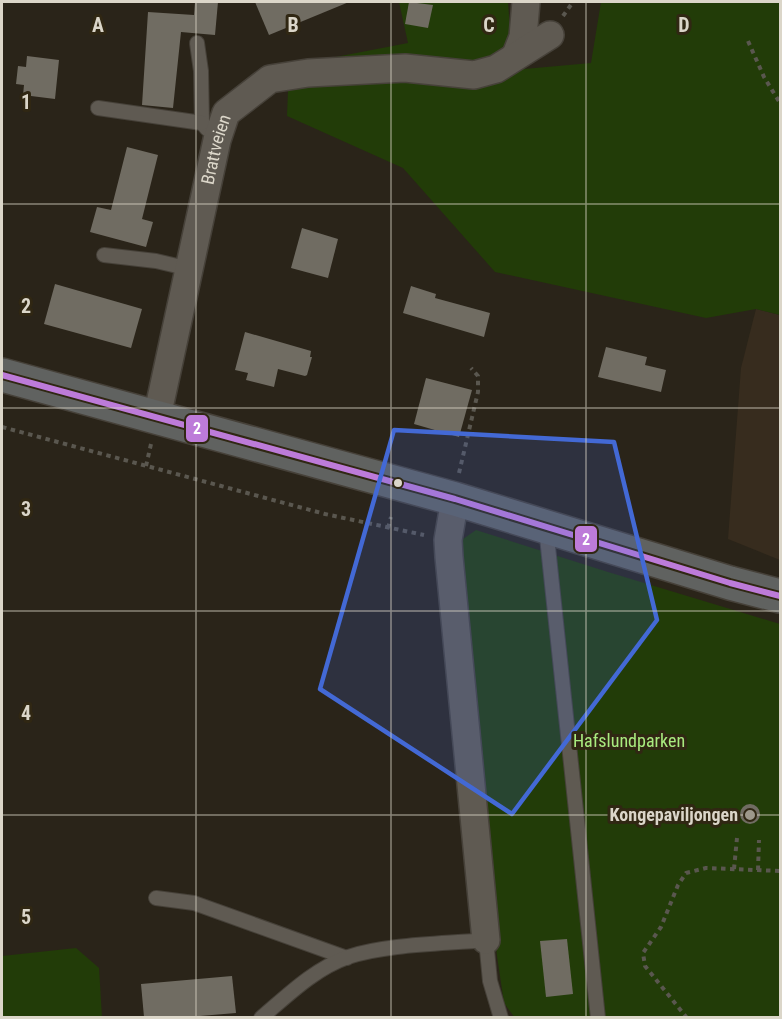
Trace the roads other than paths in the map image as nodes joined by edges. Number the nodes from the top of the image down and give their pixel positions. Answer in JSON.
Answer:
{"nodes":[{"id":1,"x":526,"y":2,"type":"edge"},
{"id":2,"x":550,"y":35,"type":"dead end"},
{"id":3,"x":197,"y":43,"type":"dead end"},
{"id":4,"x":516,"y":55,"type":"junction"},
{"id":5,"x":98,"y":108,"type":"dead end"},
{"id":6,"x":209,"y":131,"type":"junction"},
{"id":7,"x":104,"y":255,"type":"dead end"},
{"id":8,"x":190,"y":269,"type":"junction"},
{"id":9,"x":2,"y":375,"type":"edge"},
{"id":10,"x":157,"y":417,"type":"junction"},
{"id":11,"x":457,"y":489,"type":"junction"},
{"id":12,"x":546,"y":525,"type":"junction"},
{"id":13,"x":780,"y":596,"type":"edge"},
{"id":14,"x":156,"y":898,"type":"dead end"},
{"id":15,"x":486,"y":940,"type":"junction"},
{"id":16,"x":348,"y":958,"type":"junction"},
{"id":17,"x":261,"y":1017,"type":"edge"},
{"id":18,"x":501,"y":1017,"type":"edge"},
{"id":19,"x":598,"y":1017,"type":"edge"}],
"edges":[{"from":1,"to":4,"type":"street"},
{"from":2,"to":4,"type":"street","name":"Brattveien"},
{"from":3,"to":6,"type":"lane"},
{"from":4,"to":6,"type":"street","name":"Brattveien"},
{"from":5,"to":6,"type":"lane"},
{"from":6,"to":8,"type":"street","name":"Brattveien"},
{"from":7,"to":8,"type":"lane"},
{"from":8,"to":10,"type":"street","name":"Brattveien"},
{"from":9,"to":10,"type":"highway"},
{"from":10,"to":11,"type":"highway"},
{"from":11,"to":12,"type":"highway"},
{"from":11,"to":15,"type":"street"},
{"from":12,"to":13,"type":"highway"},
{"from":12,"to":19,"type":"lane"},
{"from":14,"to":16,"type":"lane"},
{"from":15,"to":16,"type":"lane"},
{"from":15,"to":18,"type":"lane"},
{"from":16,"to":17,"type":"lane"}]}
